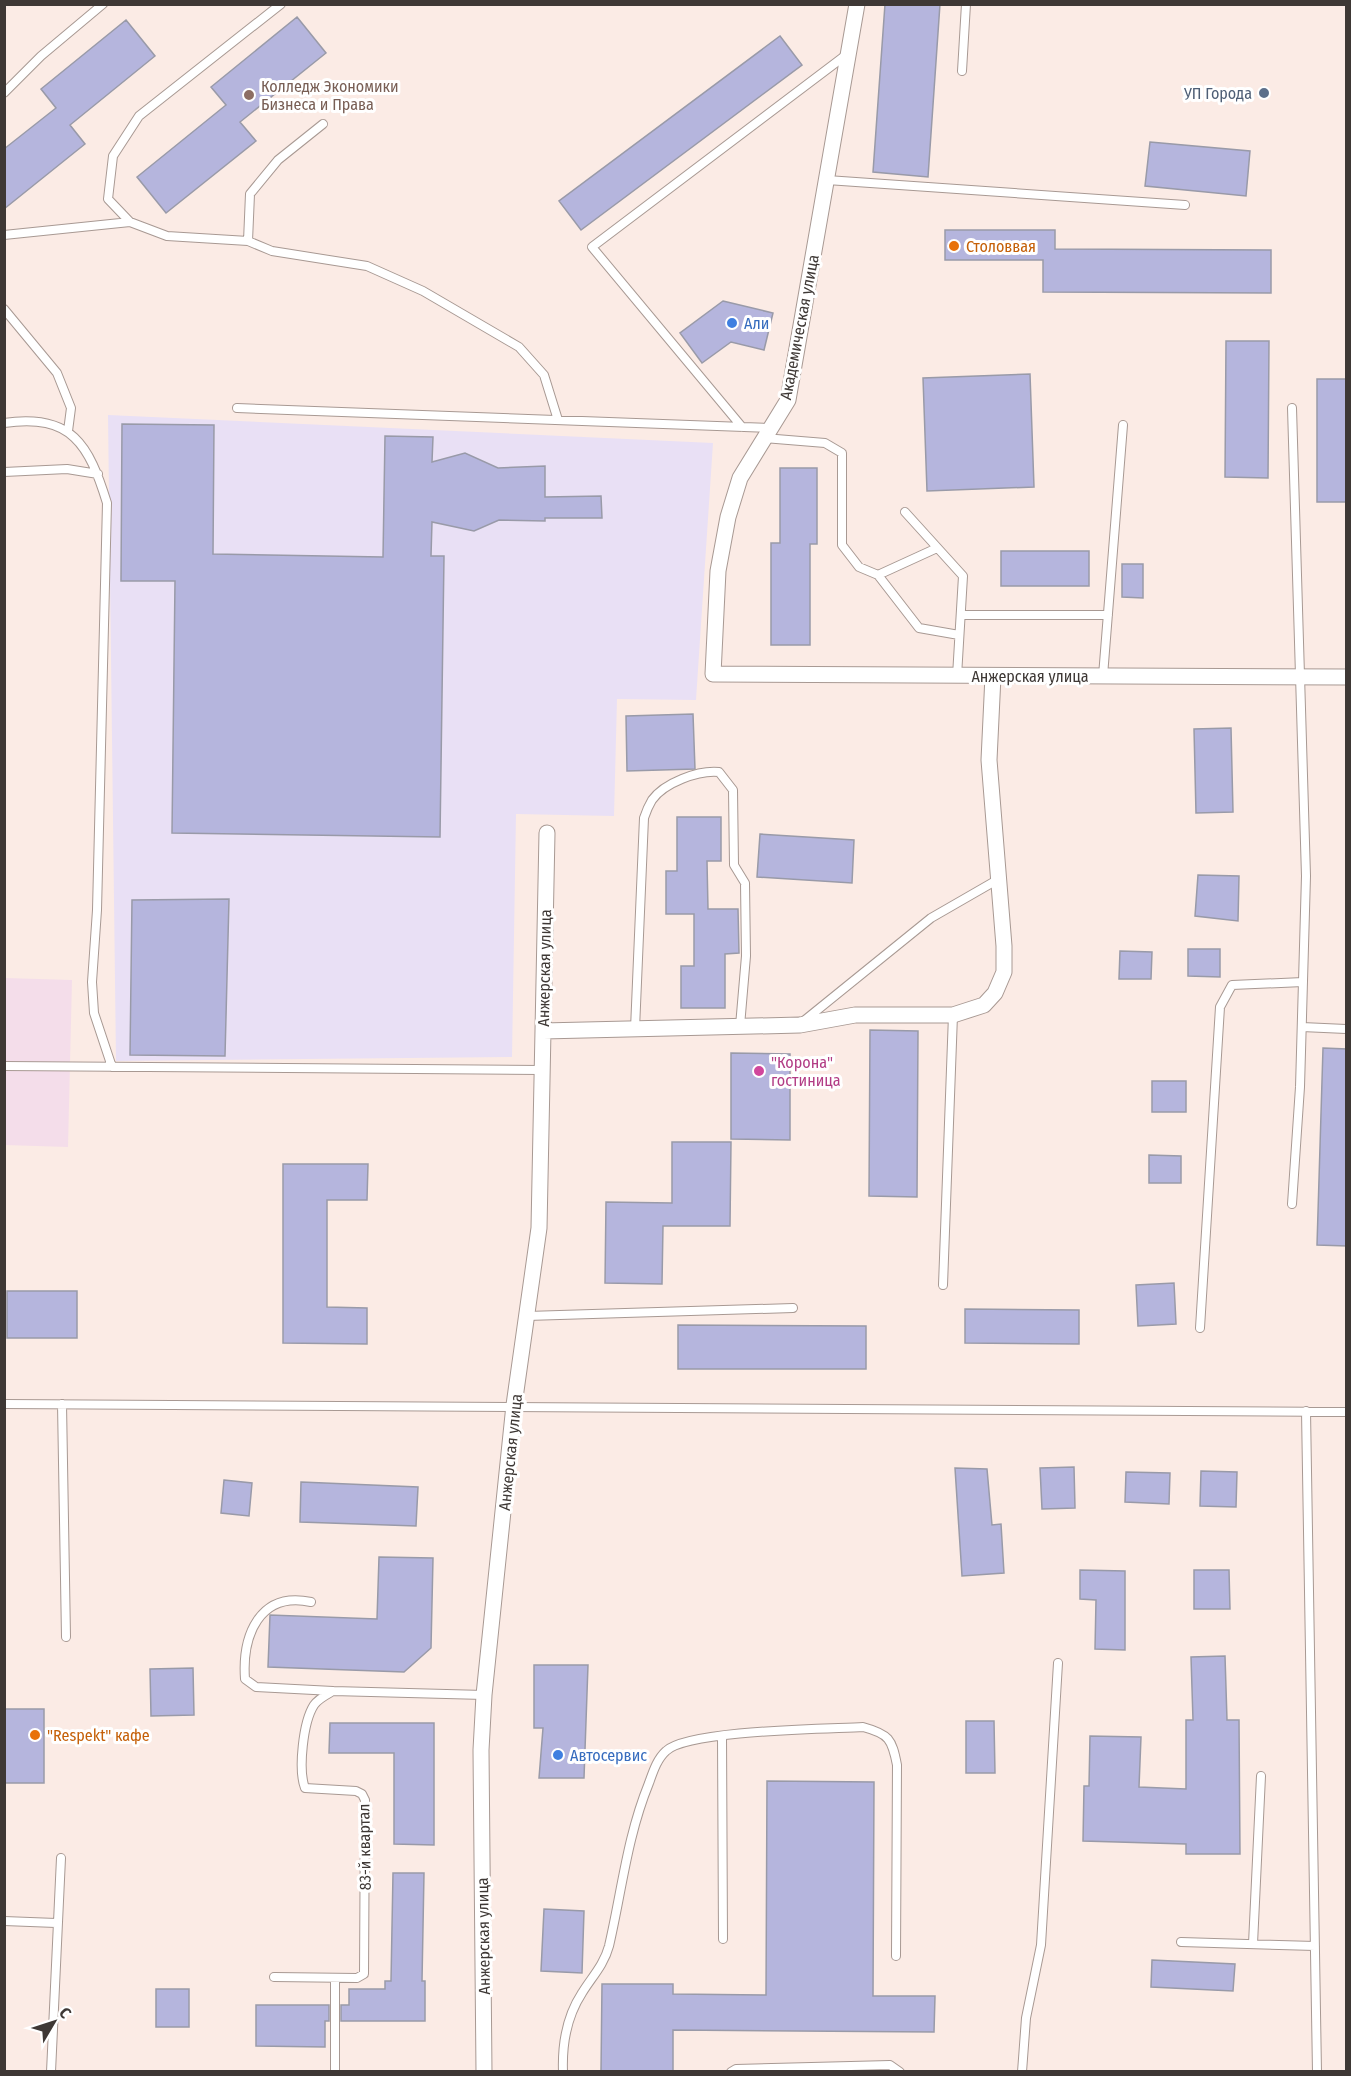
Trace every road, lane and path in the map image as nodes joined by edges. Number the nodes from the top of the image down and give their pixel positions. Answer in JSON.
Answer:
{"nodes":[{"id":1,"x":103,"y":4,"type":"edge"},
{"id":2,"x":281,"y":4,"type":"edge"},
{"id":3,"x":858,"y":4,"type":"edge"},
{"id":4,"x":966,"y":4,"type":"edge"},
{"id":5,"x":849,"y":52,"type":"junction"},
{"id":6,"x":962,"y":71,"type":"dead end"},
{"id":7,"x":4,"y":93,"type":"edge"},
{"id":8,"x":323,"y":124,"type":"dead end"},
{"id":9,"x":827,"y":180,"type":"junction"},
{"id":10,"x":1185,"y":205,"type":"dead end"},
{"id":11,"x":130,"y":222,"type":"junction"},
{"id":12,"x":4,"y":235,"type":"edge"},
{"id":13,"x":248,"y":241,"type":"junction"},
{"id":14,"x":4,"y":309,"type":"edge"},
{"id":15,"x":237,"y":408,"type":"dead end"},
{"id":16,"x":1292,"y":408,"type":"dead end"},
{"id":17,"x":558,"y":420,"type":"junction"},
{"id":18,"x":4,"y":423,"type":"edge"},
{"id":19,"x":1123,"y":425,"type":"dead end"},
{"id":20,"x":742,"y":427,"type":"junction"},
{"id":21,"x":68,"y":431,"type":"junction"},
{"id":22,"x":766,"y":433,"type":"junction"},
{"id":23,"x":4,"y":472,"type":"edge"},
{"id":24,"x":98,"y":474,"type":"junction"},
{"id":25,"x":905,"y":512,"type":"dead end"},
{"id":26,"x":937,"y":548,"type":"junction"},
{"id":27,"x":878,"y":575,"type":"junction"},
{"id":28,"x":961,"y":615,"type":"junction"},
{"id":29,"x":1108,"y":615,"type":"junction"},
{"id":30,"x":959,"y":635,"type":"junction"},
{"id":31,"x":713,"y":674,"type":"joint"},
{"id":32,"x":957,"y":676,"type":"junction"},
{"id":33,"x":993,"y":676,"type":"junction"},
{"id":34,"x":1103,"y":676,"type":"junction"},
{"id":35,"x":1347,"y":677,"type":"edge"},
{"id":36,"x":1300,"y":678,"type":"junction"},
{"id":37,"x":547,"y":833,"type":"dead end"},
{"id":38,"x":998,"y":880,"type":"junction"},
{"id":39,"x":1303,"y":982,"type":"junction"},
{"id":40,"x":954,"y":1015,"type":"junction"},
{"id":41,"x":800,"y":1024,"type":"junction"},
{"id":42,"x":740,"y":1026,"type":"junction"},
{"id":43,"x":1302,"y":1027,"type":"junction"},
{"id":44,"x":635,"y":1029,"type":"junction"},
{"id":45,"x":1347,"y":1029,"type":"edge"},
{"id":46,"x":543,"y":1031,"type":"junction"},
{"id":47,"x":4,"y":1066,"type":"edge"},
{"id":48,"x":112,"y":1067,"type":"junction"},
{"id":49,"x":542,"y":1070,"type":"junction"},
{"id":50,"x":1292,"y":1204,"type":"dead end"},
{"id":51,"x":943,"y":1285,"type":"dead end"},
{"id":52,"x":793,"y":1308,"type":"dead end"},
{"id":53,"x":527,"y":1316,"type":"junction"},
{"id":54,"x":1200,"y":1328,"type":"dead end"},
{"id":55,"x":4,"y":1404,"type":"edge"},
{"id":56,"x":62,"y":1404,"type":"junction"},
{"id":57,"x":514,"y":1405,"type":"junction"},
{"id":58,"x":1306,"y":1411,"type":"junction"},
{"id":59,"x":1347,"y":1412,"type":"edge"},
{"id":60,"x":311,"y":1602,"type":"dead end"},
{"id":61,"x":66,"y":1637,"type":"dead end"},
{"id":62,"x":1058,"y":1663,"type":"dead end"},
{"id":63,"x":333,"y":1691,"type":"junction"},
{"id":64,"x":484,"y":1695,"type":"junction"},
{"id":65,"x":722,"y":1736,"type":"junction"},
{"id":66,"x":1261,"y":1776,"type":"dead end"},
{"id":67,"x":61,"y":1858,"type":"dead end"},
{"id":68,"x":4,"y":1920,"type":"edge"},
{"id":69,"x":56,"y":1923,"type":"junction"},
{"id":70,"x":723,"y":1938,"type":"dead end"},
{"id":71,"x":1181,"y":1942,"type":"dead end"},
{"id":72,"x":1253,"y":1944,"type":"junction"},
{"id":73,"x":1315,"y":1946,"type":"junction"},
{"id":74,"x":896,"y":1956,"type":"dead end"},
{"id":75,"x":274,"y":1977,"type":"dead end"},
{"id":76,"x":335,"y":1978,"type":"junction"},
{"id":77,"x":51,"y":2072,"type":"edge"},
{"id":78,"x":335,"y":2072,"type":"edge"},
{"id":79,"x":484,"y":2072,"type":"edge"},
{"id":80,"x":562,"y":2072,"type":"edge"},
{"id":81,"x":731,"y":2072,"type":"edge"},
{"id":82,"x":900,"y":2072,"type":"edge"},
{"id":83,"x":1022,"y":2072,"type":"edge"},
{"id":84,"x":1317,"y":2072,"type":"edge"}],
"edges":[{"from":1,"to":7,"type":"lane"},
{"from":2,"to":11,"type":"lane"},
{"from":3,"to":5,"type":"street","name":"Академическая улица"},
{"from":4,"to":6,"type":"lane"},
{"from":5,"to":9,"type":"street","name":"Академическая улица"},
{"from":5,"to":20,"type":"lane"},
{"from":8,"to":13,"type":"lane"},
{"from":9,"to":10,"type":"lane"},
{"from":9,"to":22,"type":"street","name":"Академическая улица"},
{"from":11,"to":12,"type":"lane"},
{"from":11,"to":13,"type":"lane"},
{"from":13,"to":17,"type":"lane"},
{"from":14,"to":21,"type":"lane"},
{"from":15,"to":17,"type":"lane"},
{"from":16,"to":36,"type":"lane"},
{"from":17,"to":20,"type":"lane"},
{"from":18,"to":21,"type":"lane"},
{"from":19,"to":29,"type":"lane"},
{"from":20,"to":22,"type":"lane"},
{"from":21,"to":24,"type":"lane"},
{"from":22,"to":27,"type":"lane"},
{"from":22,"to":31,"type":"street","name":"Академическая улица"},
{"from":23,"to":24,"type":"lane"},
{"from":24,"to":48,"type":"lane"},
{"from":25,"to":26,"type":"lane"},
{"from":26,"to":27,"type":"lane"},
{"from":26,"to":28,"type":"lane"},
{"from":27,"to":30,"type":"lane"},
{"from":28,"to":29,"type":"lane"},
{"from":28,"to":30,"type":"lane"},
{"from":29,"to":34,"type":"lane"},
{"from":30,"to":32,"type":"lane"},
{"from":31,"to":32,"type":"street","name":"Анжерская улица"},
{"from":32,"to":33,"type":"street","name":"Анжерская улица"},
{"from":33,"to":34,"type":"street","name":"Анжерская улица"},
{"from":33,"to":38,"type":"street"},
{"from":34,"to":36,"type":"street","name":"Анжерская улица"},
{"from":35,"to":36,"type":"street","name":"Анжерская улица"},
{"from":36,"to":39,"type":"lane"},
{"from":37,"to":46,"type":"street","name":"Анжерская улица"},
{"from":38,"to":40,"type":"street"},
{"from":38,"to":41,"type":"lane"},
{"from":39,"to":43,"type":"lane"},
{"from":39,"to":54,"type":"lane"},
{"from":40,"to":41,"type":"street"},
{"from":40,"to":51,"type":"lane"},
{"from":41,"to":42,"type":"street"},
{"from":42,"to":44,"type":"street"},
{"from":42,"to":44,"type":"lane"},
{"from":43,"to":45,"type":"lane"},
{"from":43,"to":50,"type":"lane"},
{"from":44,"to":46,"type":"street"},
{"from":46,"to":49,"type":"street","name":"Анжерская улица"},
{"from":47,"to":48,"type":"lane"},
{"from":48,"to":49,"type":"lane"},
{"from":49,"to":53,"type":"street","name":"Анжерская улица"},
{"from":52,"to":53,"type":"lane"},
{"from":53,"to":57,"type":"street","name":"Анжерская улица"},
{"from":55,"to":56,"type":"lane"},
{"from":56,"to":57,"type":"lane"},
{"from":56,"to":61,"type":"lane"},
{"from":57,"to":58,"type":"lane"},
{"from":57,"to":64,"type":"street","name":"Анжерская улица"},
{"from":58,"to":59,"type":"lane"},
{"from":58,"to":73,"type":"lane"},
{"from":60,"to":63,"type":"lane"},
{"from":62,"to":83,"type":"lane"},
{"from":63,"to":64,"type":"lane"},
{"from":63,"to":76,"type":"lane","name":"83-й квартал"},
{"from":64,"to":79,"type":"street","name":"Анжерская улица"},
{"from":65,"to":70,"type":"lane"},
{"from":65,"to":74,"type":"lane"},
{"from":65,"to":80,"type":"lane"},
{"from":66,"to":72,"type":"lane"},
{"from":67,"to":69,"type":"lane"},
{"from":68,"to":69,"type":"lane"},
{"from":69,"to":77,"type":"lane"},
{"from":71,"to":72,"type":"lane"},
{"from":72,"to":73,"type":"lane"},
{"from":73,"to":84,"type":"lane"},
{"from":75,"to":76,"type":"lane","name":"83-й квартал"},
{"from":76,"to":78,"type":"lane"},
{"from":81,"to":82,"type":"lane"}]}
